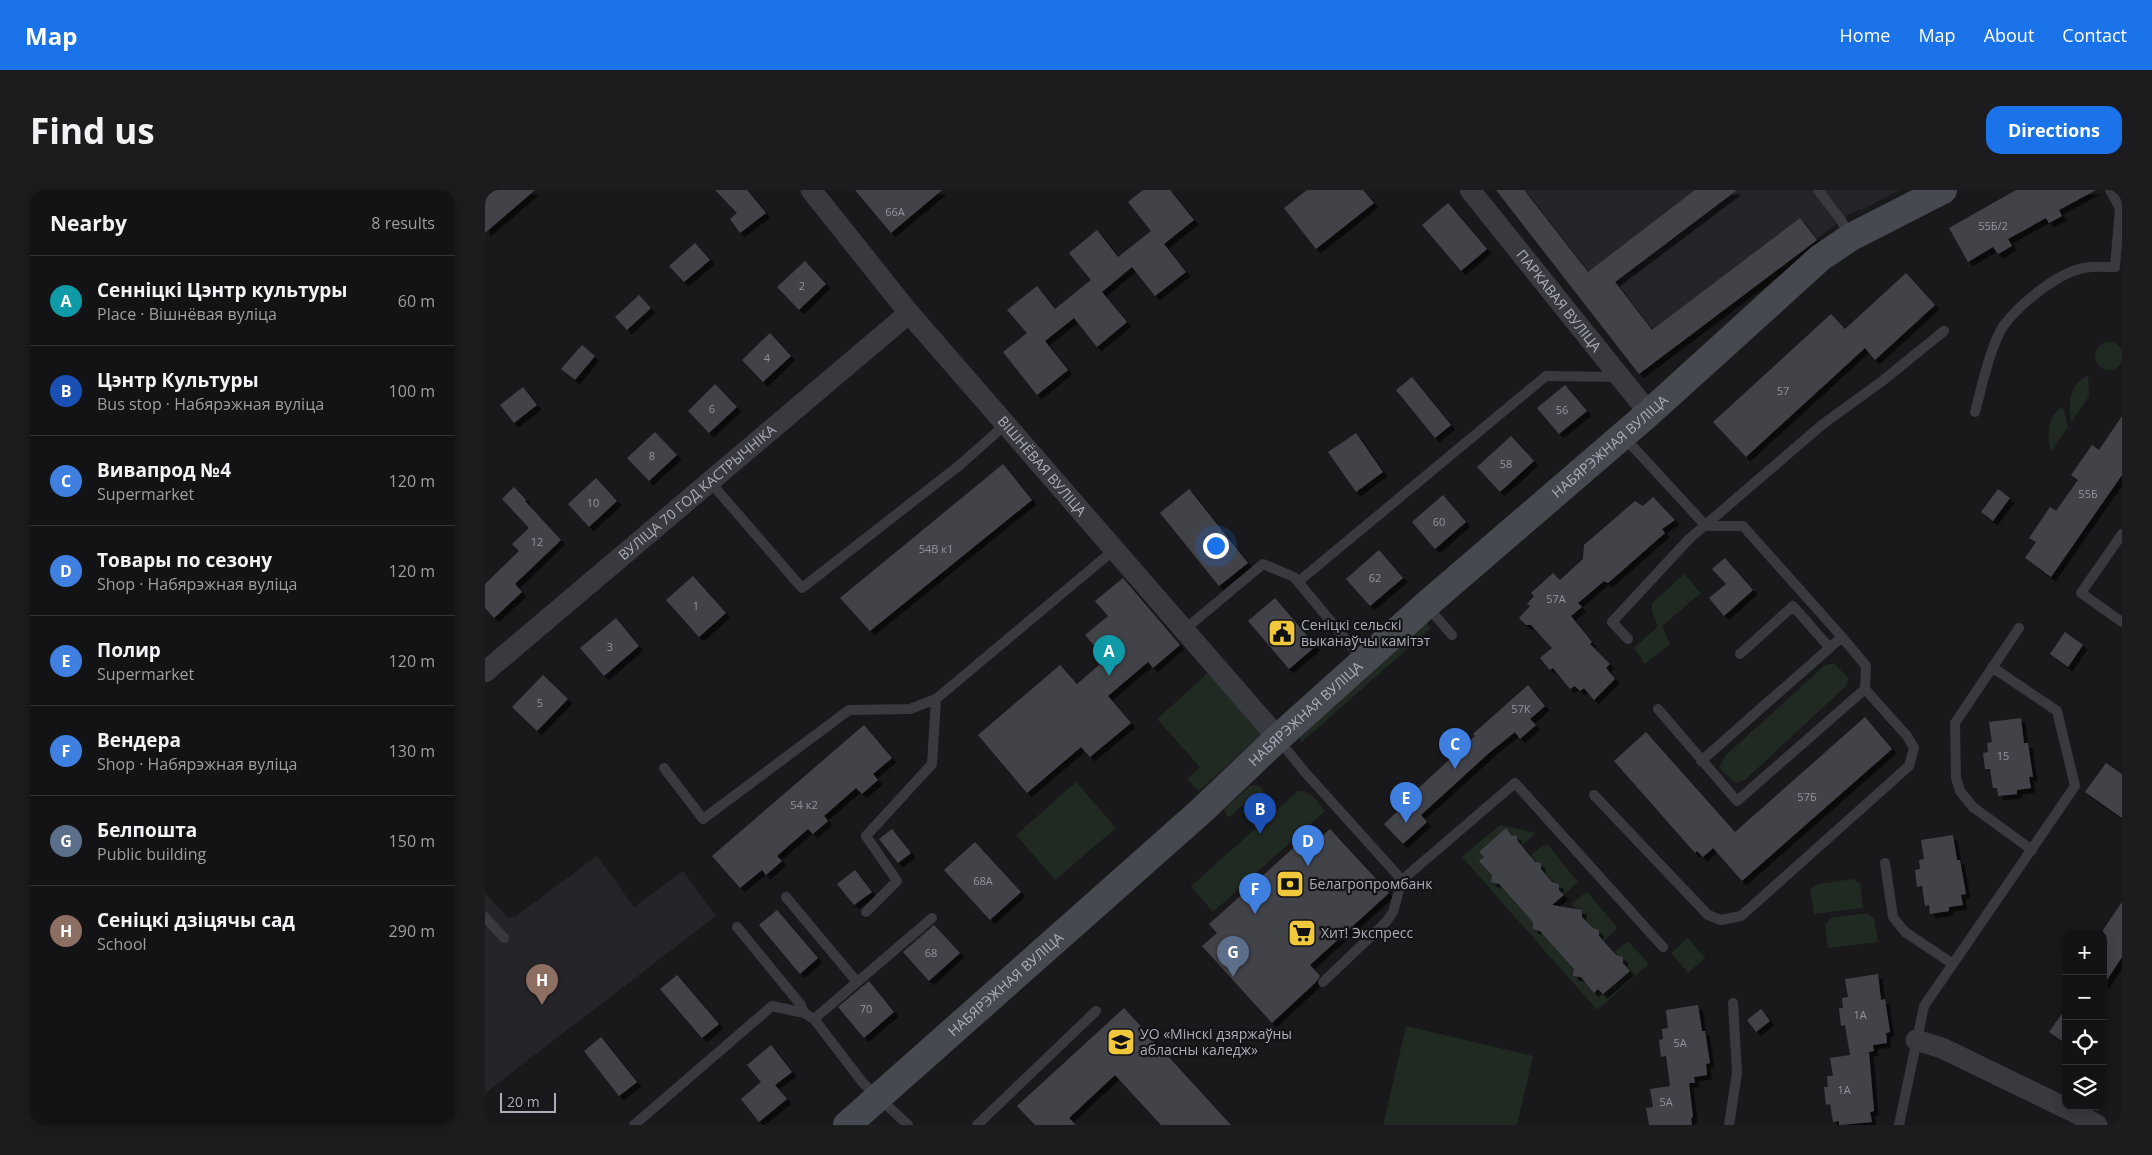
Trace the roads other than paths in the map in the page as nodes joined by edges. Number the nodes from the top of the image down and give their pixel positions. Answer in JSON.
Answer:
{"nodes":[{"id":1,"x":811,"y":190,"type":"edge"},
{"id":2,"x":1470,"y":190,"type":"edge"},
{"id":3,"x":1818,"y":190,"type":"edge"},
{"id":4,"x":1943,"y":190,"type":"edge"},
{"id":5,"x":2110,"y":190,"type":"edge"},
{"id":6,"x":1851,"y":237,"type":"junction"},
{"id":7,"x":909,"y":313,"type":"junction"},
{"id":8,"x":1944,"y":331,"type":"dead end"},
{"id":9,"x":1620,"y":377,"type":"junction"},
{"id":10,"x":1975,"y":412,"type":"dead end"},
{"id":11,"x":1649,"y":413,"type":"junction"},
{"id":12,"x":1006,"y":424,"type":"junction"},
{"id":13,"x":1623,"y":435,"type":"junction"},
{"id":14,"x":711,"y":483,"type":"junction"},
{"id":15,"x":1706,"y":526,"type":"junction"},
{"id":16,"x":2120,"y":541,"type":"edge"},
{"id":17,"x":1115,"y":550,"type":"junction"},
{"id":18,"x":1298,"y":582,"type":"junction"},
{"id":19,"x":1426,"y":605,"type":"junction"},
{"id":20,"x":2122,"y":622,"type":"edge"},
{"id":21,"x":2019,"y":628,"type":"dead end"},
{"id":22,"x":1184,"y":630,"type":"junction"},
{"id":23,"x":1452,"y":635,"type":"dead end"},
{"id":24,"x":1842,"y":636,"type":"junction"},
{"id":25,"x":1628,"y":639,"type":"dead end"},
{"id":26,"x":1829,"y":648,"type":"junction"},
{"id":27,"x":1740,"y":654,"type":"dead end"},
{"id":28,"x":1363,"y":661,"type":"junction"},
{"id":29,"x":1992,"y":667,"type":"junction"},
{"id":30,"x":485,"y":672,"type":"edge"},
{"id":31,"x":1865,"y":689,"type":"junction"},
{"id":32,"x":936,"y":700,"type":"junction"},
{"id":33,"x":1658,"y":709,"type":"dead end"},
{"id":34,"x":1278,"y":738,"type":"junction"},
{"id":35,"x":1701,"y":761,"type":"junction"},
{"id":36,"x":664,"y":768,"type":"dead end"},
{"id":37,"x":1594,"y":795,"type":"dead end"},
{"id":38,"x":2032,"y":850,"type":"junction"},
{"id":39,"x":1885,"y":863,"type":"dead end"},
{"id":40,"x":1402,"y":880,"type":"junction"},
{"id":41,"x":786,"y":897,"type":"dead end"},
{"id":42,"x":866,"y":912,"type":"dead end"},
{"id":43,"x":485,"y":917,"type":"edge"},
{"id":44,"x":932,"y":918,"type":"dead end"},
{"id":45,"x":737,"y":927,"type":"dead end"},
{"id":46,"x":504,"y":938,"type":"dead end"},
{"id":47,"x":1663,"y":947,"type":"dead end"},
{"id":48,"x":1953,"y":964,"type":"junction"},
{"id":49,"x":857,"y":982,"type":"junction"},
{"id":50,"x":1323,"y":982,"type":"dead end"},
{"id":51,"x":1733,"y":1003,"type":"dead end"},
{"id":52,"x":1096,"y":1012,"type":"dead end"},
{"id":53,"x":804,"y":1013,"type":"junction"},
{"id":54,"x":814,"y":1019,"type":"junction"},
{"id":55,"x":1916,"y":1040,"type":"junction"},
{"id":56,"x":878,"y":1097,"type":"junction"},
{"id":57,"x":634,"y":1125,"type":"edge"},
{"id":58,"x":847,"y":1125,"type":"edge"},
{"id":59,"x":908,"y":1125,"type":"edge"},
{"id":60,"x":977,"y":1125,"type":"edge"},
{"id":61,"x":1729,"y":1125,"type":"edge"},
{"id":62,"x":1899,"y":1125,"type":"edge"},
{"id":63,"x":2097,"y":1125,"type":"edge"}],
"edges":[{"from":1,"to":7,"type":"street","name":"ВІШНЁВАЯ ВУЛІЦА"},
{"from":2,"to":9,"type":"street","name":"ПАРКАВАЯ ВУЛІЦА"},
{"from":3,"to":6,"type":"lane"},
{"from":4,"to":6,"type":"street","name":"НАБЯРЭЖНАЯ ВУЛІЦА"},
{"from":5,"to":10,"type":"lane"},
{"from":6,"to":11,"type":"street","name":"НАБЯРЭЖНАЯ ВУЛІЦА"},
{"from":7,"to":12,"type":"street","name":"ВІШНЁВАЯ ВУЛІЦА"},
{"from":7,"to":14,"type":"street","name":"ВУЛІЦА 70 ГОД КАСТРЫЧНІКА"},
{"from":8,"to":15,"type":"lane"},
{"from":9,"to":11,"type":"street","name":"ПАРКАВАЯ ВУЛІЦА"},
{"from":9,"to":18,"type":"lane"},
{"from":11,"to":13,"type":"street","name":"НАБЯРЭЖНАЯ ВУЛІЦА"},
{"from":12,"to":14,"type":"lane"},
{"from":12,"to":17,"type":"street","name":"ВІШНЁВАЯ ВУЛІЦА"},
{"from":13,"to":15,"type":"lane"},
{"from":13,"to":19,"type":"street","name":"НАБЯРЭЖНАЯ ВУЛІЦА"},
{"from":14,"to":30,"type":"street","name":"ВУЛІЦА 70 ГОД КАСТРЫЧНІКА"},
{"from":15,"to":24,"type":"lane"},
{"from":15,"to":25,"type":"lane"},
{"from":16,"to":20,"type":"lane"},
{"from":17,"to":22,"type":"street","name":"ВІШНЁВАЯ ВУЛІЦА"},
{"from":17,"to":32,"type":"lane"},
{"from":18,"to":22,"type":"lane"},
{"from":18,"to":28,"type":"lane"},
{"from":19,"to":23,"type":"lane"},
{"from":19,"to":28,"type":"street","name":"НАБЯРЭЖНАЯ ВУЛІЦА"},
{"from":21,"to":29,"type":"lane"},
{"from":22,"to":34,"type":"street","name":"ВІШНЁВАЯ ВУЛІЦА"},
{"from":24,"to":26,"type":"lane"},
{"from":24,"to":31,"type":"lane"},
{"from":26,"to":27,"type":"lane"},
{"from":26,"to":35,"type":"lane"},
{"from":28,"to":34,"type":"street","name":"НАБЯРЭЖНАЯ ВУЛІЦА"},
{"from":29,"to":38,"type":"lane"},
{"from":29,"to":38,"type":"lane"},
{"from":31,"to":35,"type":"lane"},
{"from":31,"to":37,"type":"lane"},
{"from":32,"to":36,"type":"lane"},
{"from":32,"to":42,"type":"lane"},
{"from":33,"to":35,"type":"lane"},
{"from":34,"to":40,"type":"lane"},
{"from":34,"to":56,"type":"street","name":"НАБЯРЭЖНАЯ ВУЛІЦА"},
{"from":38,"to":48,"type":"lane"},
{"from":39,"to":48,"type":"lane"},
{"from":40,"to":47,"type":"lane"},
{"from":40,"to":50,"type":"lane"},
{"from":41,"to":49,"type":"lane"},
{"from":43,"to":46,"type":"lane"},
{"from":44,"to":49,"type":"lane"},
{"from":45,"to":53,"type":"lane"},
{"from":48,"to":55,"type":"lane"},
{"from":49,"to":54,"type":"lane"},
{"from":51,"to":61,"type":"lane"},
{"from":52,"to":60,"type":"lane"},
{"from":53,"to":54,"type":"lane"},
{"from":53,"to":57,"type":"lane"},
{"from":54,"to":56,"type":"lane"},
{"from":55,"to":62,"type":"lane"},
{"from":55,"to":63,"type":"street"},
{"from":56,"to":58,"type":"street","name":"НАБЯРЭЖНАЯ ВУЛІЦА"},
{"from":56,"to":59,"type":"lane"}]}
